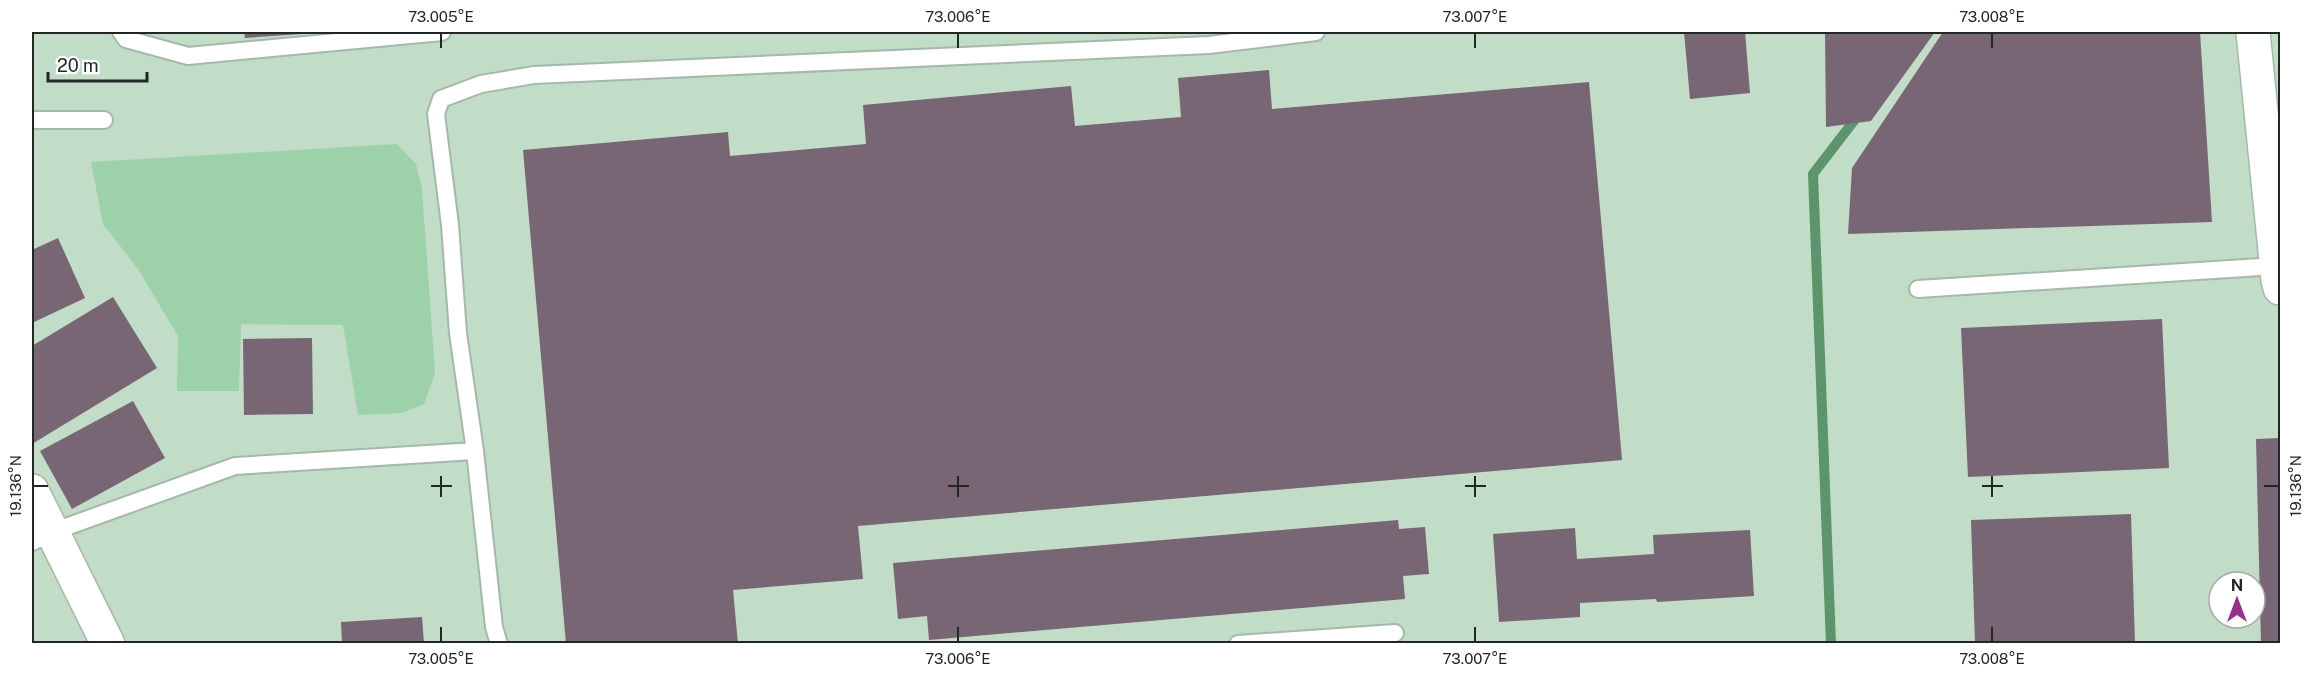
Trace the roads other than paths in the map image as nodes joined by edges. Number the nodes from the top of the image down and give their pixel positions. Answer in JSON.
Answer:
{"nodes":[{"id":1,"x":121,"y":32,"type":"edge"},
{"id":2,"x":441,"y":32,"type":"edge"},
{"id":3,"x":1316,"y":32,"type":"edge"},
{"id":4,"x":2253,"y":32,"type":"edge"},
{"id":5,"x":32,"y":120,"type":"edge"},
{"id":6,"x":104,"y":120,"type":"dead end"},
{"id":7,"x":2278,"y":277,"type":"edge"},
{"id":8,"x":1918,"y":289,"type":"dead end"},
{"id":9,"x":475,"y":451,"type":"junction"},
{"id":10,"x":32,"y":491,"type":"edge"},
{"id":11,"x":42,"y":537,"type":"edge"},
{"id":12,"x":1395,"y":633,"type":"dead end"},
{"id":13,"x":108,"y":644,"type":"edge"},
{"id":14,"x":498,"y":644,"type":"edge"},
{"id":15,"x":1238,"y":644,"type":"edge"}],
"edges":[{"from":1,"to":2,"type":"lane"},
{"from":3,"to":9,"type":"lane"},
{"from":4,"to":7,"type":"street"},
{"from":5,"to":6,"type":"lane"},
{"from":7,"to":8,"type":"lane"},
{"from":9,"to":11,"type":"lane"},
{"from":9,"to":14,"type":"lane"},
{"from":10,"to":11,"type":"street"},
{"from":11,"to":13,"type":"street"},
{"from":12,"to":15,"type":"lane"}]}
